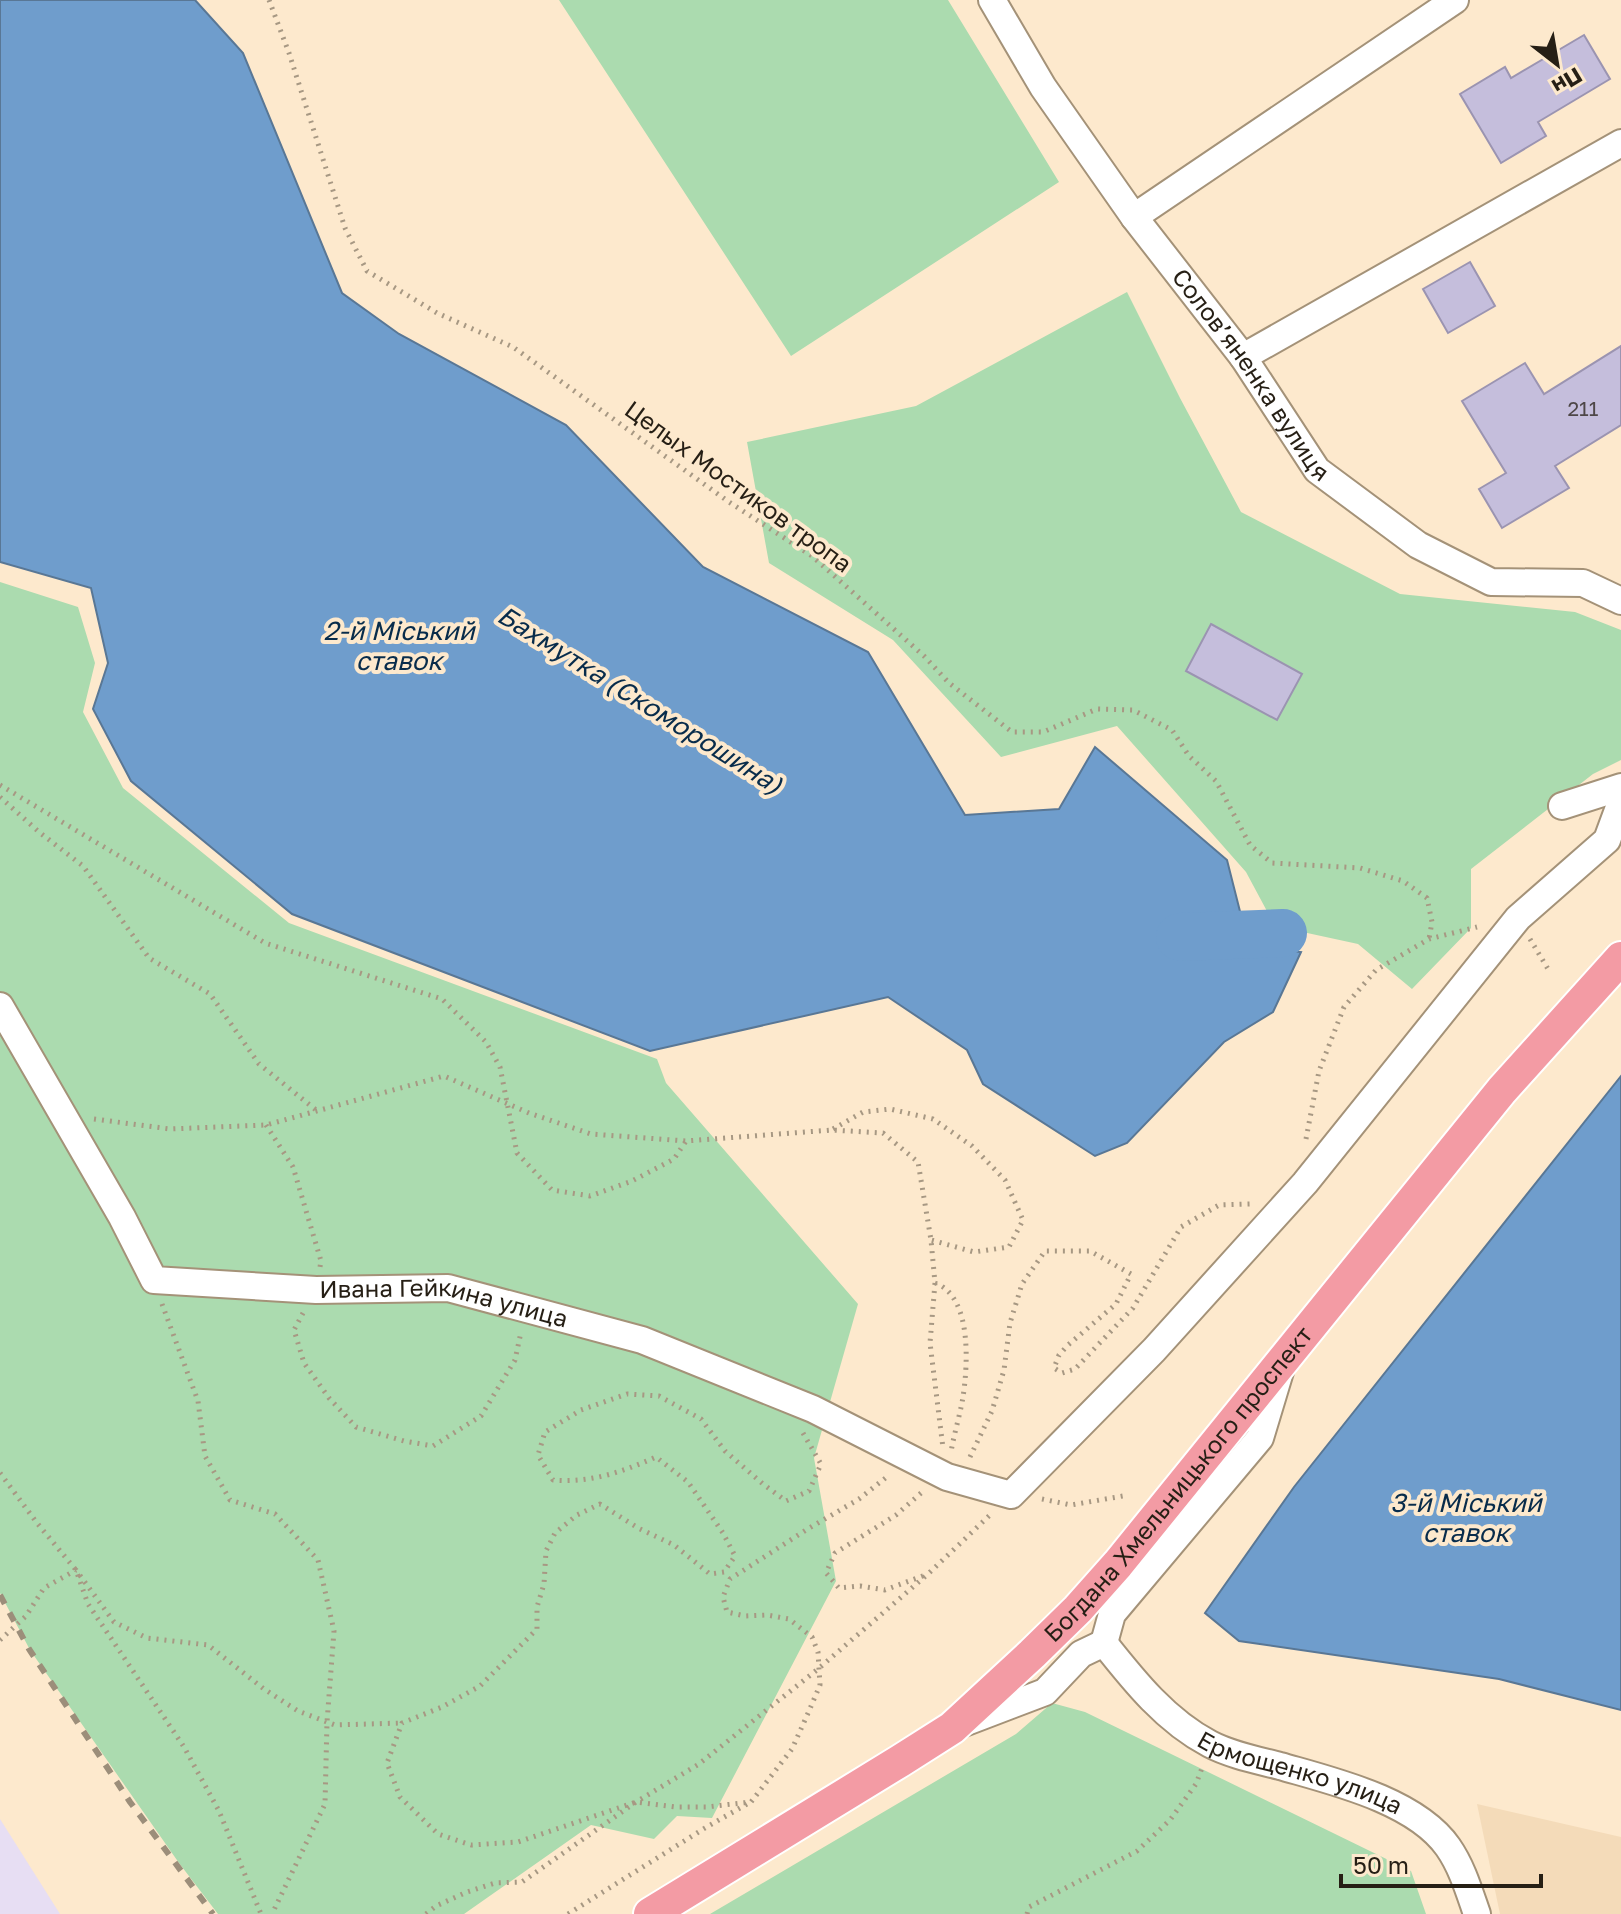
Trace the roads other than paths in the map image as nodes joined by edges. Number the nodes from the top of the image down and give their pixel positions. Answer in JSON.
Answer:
{"nodes":[{"id":1,"x":992,"y":0,"type":"edge"},
{"id":2,"x":1455,"y":0,"type":"edge"},
{"id":3,"x":1621,"y":143,"type":"edge"},
{"id":4,"x":1134,"y":217,"type":"junction"},
{"id":5,"x":1243,"y":357,"type":"junction"},
{"id":6,"x":1621,"y":601,"type":"edge"},
{"id":7,"x":1621,"y":787,"type":"edge"},
{"id":8,"x":1621,"y":802,"type":"edge"},
{"id":9,"x":1562,"y":806,"type":"dead end"},
{"id":10,"x":1621,"y":958,"type":"edge"},
{"id":11,"x":0,"y":1006,"type":"edge"},
{"id":12,"x":1284,"y":1361,"type":"junction"},
{"id":13,"x":1104,"y":1643,"type":"junction"},
{"id":14,"x":952,"y":1728,"type":"junction"},
{"id":15,"x":650,"y":1914,"type":"edge"},
{"id":16,"x":1477,"y":1914,"type":"edge"}],
"edges":[{"from":1,"to":4,"type":"street","name":"Солов’яненка вулиця"},
{"from":2,"to":4,"type":"street"},
{"from":3,"to":5,"type":"street"},
{"from":4,"to":5,"type":"street","name":"Солов’яненка вулиця"},
{"from":5,"to":6,"type":"street","name":"Солов’яненка вулиця"},
{"from":7,"to":9,"type":"street"},
{"from":8,"to":11,"type":"street","name":"Ивана Гейкина улица"},
{"from":10,"to":12,"type":"main road","name":"Богдана Хмельницького проспект"},
{"from":12,"to":13,"type":"street"},
{"from":12,"to":14,"type":"main road","name":"Богдана Хмельницького проспект"},
{"from":13,"to":14,"type":"street"},
{"from":13,"to":16,"type":"street","name":"Ермощенко улица"},
{"from":14,"to":15,"type":"main road","name":"Богдана Хмельницького проспект"}]}
